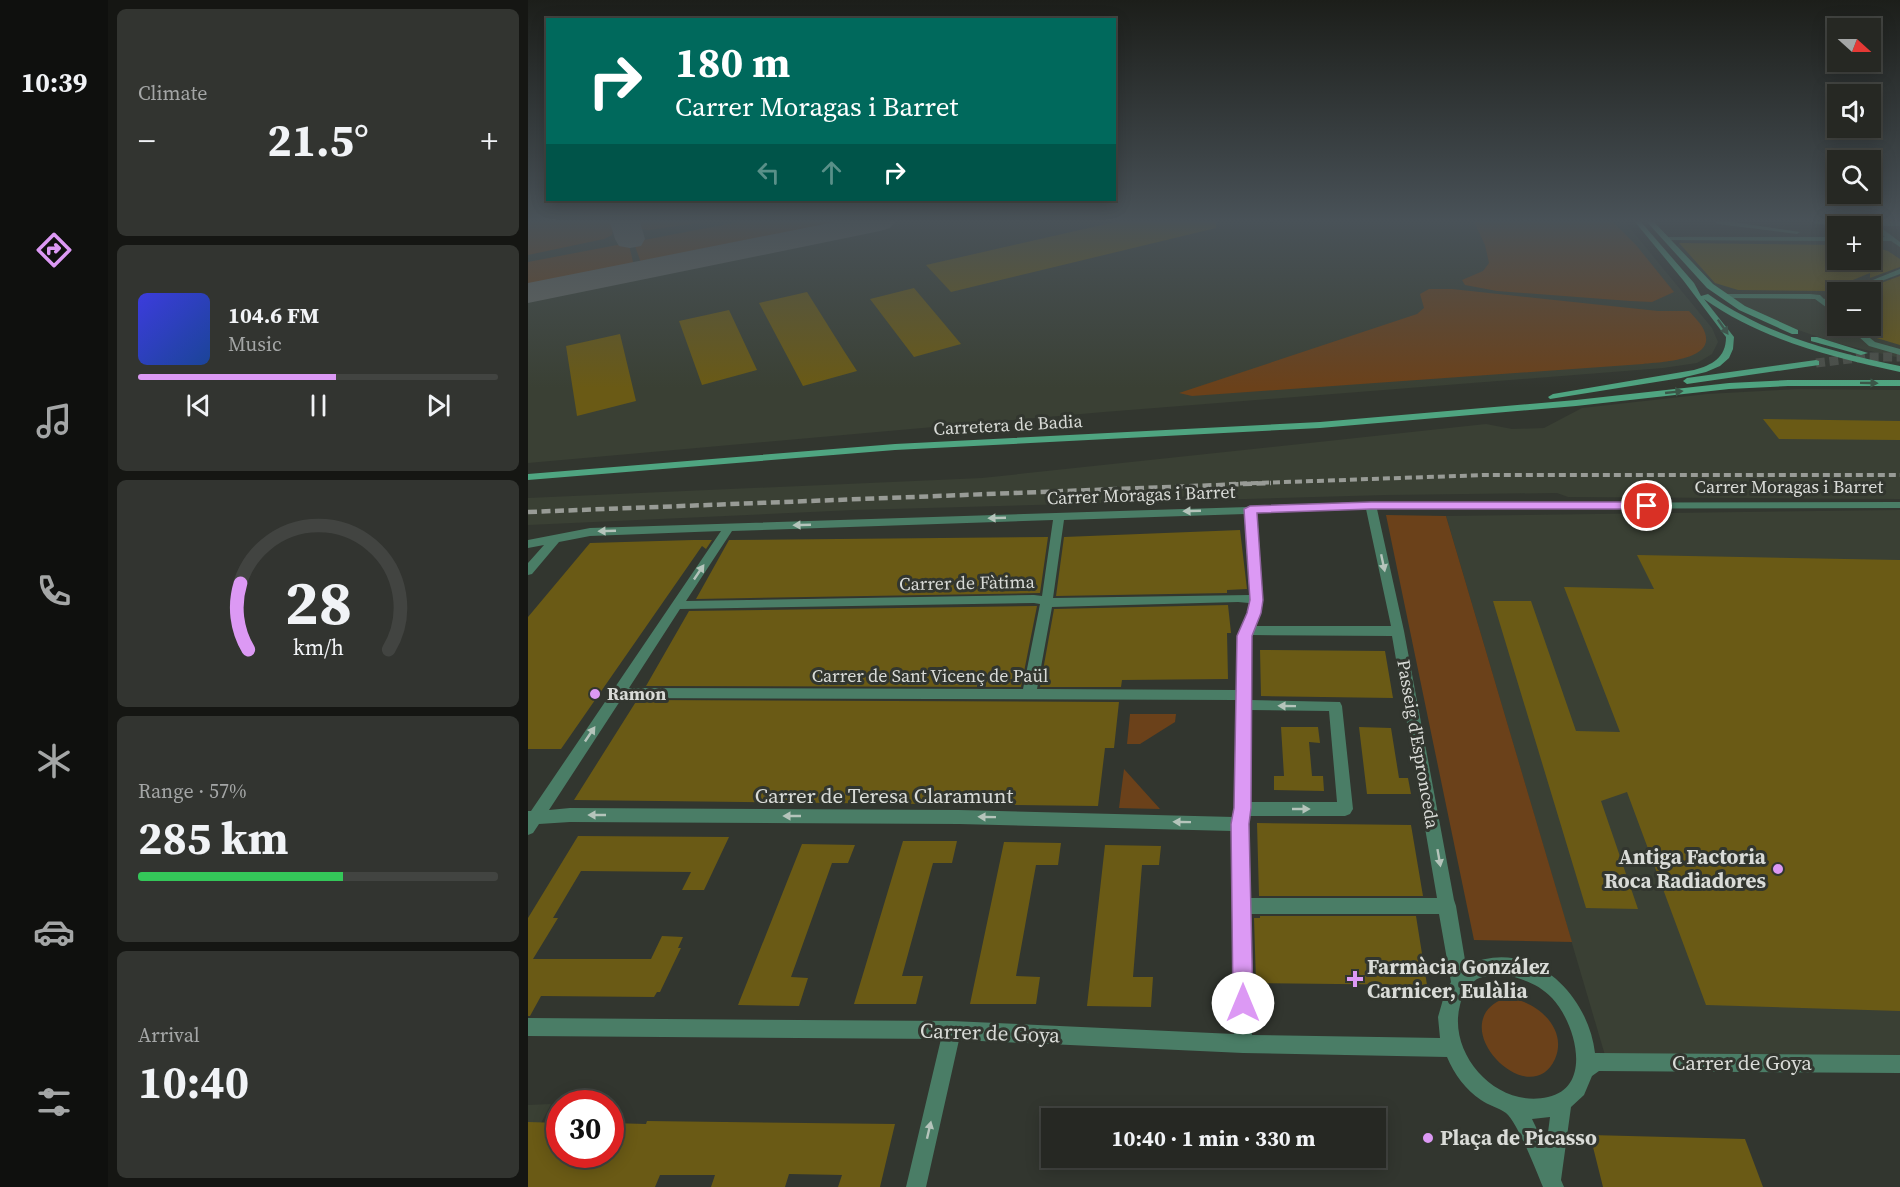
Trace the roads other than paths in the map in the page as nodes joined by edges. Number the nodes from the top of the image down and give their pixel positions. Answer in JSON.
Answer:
{"nodes":[{"id":1,"x":1683,"y":277,"type":"edge"},
{"id":2,"x":1702,"y":277,"type":"edge"},
{"id":3,"x":1686,"y":281,"type":"junction"},
{"id":4,"x":1725,"y":296,"type":"junction"},
{"id":5,"x":1827,"y":301,"type":"edge"},
{"id":6,"x":1823,"y":302,"type":"junction"},
{"id":7,"x":1827,"y":305,"type":"edge"},
{"id":8,"x":1863,"y":336,"type":"edge"},
{"id":9,"x":1900,"y":352,"type":"edge"},
{"id":10,"x":1900,"y":361,"type":"edge"},
{"id":11,"x":1816,"y":363,"type":"tunnel mouth"},
{"id":12,"x":1900,"y":369,"type":"edge"},
{"id":13,"x":1900,"y":383,"type":"edge"},
{"id":14,"x":1490,"y":408,"type":"junction"},
{"id":15,"x":528,"y":477,"type":"edge"},
{"id":16,"x":1900,"y":505,"type":"edge"},
{"id":17,"x":1371,"y":506,"type":"junction"},
{"id":18,"x":1250,"y":509,"type":"junction"},
{"id":19,"x":1059,"y":516,"type":"junction"},
{"id":20,"x":729,"y":527,"type":"junction"},
{"id":21,"x":555,"y":539,"type":"junction"},
{"id":22,"x":528,"y":544,"type":"edge"},
{"id":23,"x":528,"y":571,"type":"edge"},
{"id":24,"x":1047,"y":600,"type":"junction"},
{"id":25,"x":1257,"y":600,"type":"junction"},
{"id":26,"x":677,"y":605,"type":"junction"},
{"id":27,"x":1247,"y":630,"type":"junction"},
{"id":28,"x":1398,"y":631,"type":"junction"},
{"id":29,"x":618,"y":693,"type":"junction"},
{"id":30,"x":1029,"y":694,"type":"junction"},
{"id":31,"x":1242,"y":700,"type":"junction"},
{"id":32,"x":1241,"y":816,"type":"junction"},
{"id":33,"x":530,"y":821,"type":"edge"},
{"id":34,"x":1242,"y":906,"type":"junction"},
{"id":35,"x":1448,"y":906,"type":"junction"},
{"id":36,"x":1461,"y":983,"type":"junction"},
{"id":37,"x":528,"y":1027,"type":"edge"},
{"id":38,"x":952,"y":1030,"type":"junction"},
{"id":39,"x":1243,"y":1044,"type":"junction"},
{"id":40,"x":1452,"y":1048,"type":"junction"},
{"id":41,"x":1900,"y":1064,"type":"edge"},
{"id":42,"x":1586,"y":1069,"type":"junction"},
{"id":43,"x":1562,"y":1103,"type":"junction"},
{"id":44,"x":1513,"y":1107,"type":"junction"},
{"id":45,"x":1553,"y":1183,"type":"edge"},
{"id":46,"x":916,"y":1187,"type":"edge"}],
"edges":[{"from":1,"to":3,"type":"street"},
{"from":2,"to":4,"type":"street"},
{"from":3,"to":12,"type":"street"},
{"from":3,"to":14,"type":"street","one_way":true},
{"from":4,"to":6,"type":"street"},
{"from":4,"to":10,"type":"street"},
{"from":5,"to":6,"type":"street"},
{"from":6,"to":7,"type":"street"},
{"from":8,"to":9,"type":"street"},
{"from":11,"to":14,"type":"street"},
{"from":14,"to":13,"type":"street","one_way":true},
{"from":14,"to":15,"type":"street","name":"Carretera de Badia"},
{"from":16,"to":17,"type":"street","name":"Carrer Moragas i Barret"},
{"from":17,"to":18,"type":"street","name":"Carrer Moragas i Barret"},
{"from":17,"to":28,"type":"street","name":"Passeig d'Espronceda","one_way":true},
{"from":18,"to":19,"type":"street","name":"Carrer Moragas i Barret","one_way":true},
{"from":18,"to":25,"type":"street"},
{"from":19,"to":20,"type":"street","name":"Carrer Moragas i Barret","one_way":true},
{"from":19,"to":24,"type":"street"},
{"from":20,"to":21,"type":"street","name":"Carrer Moragas i Barret","one_way":true},
{"from":26,"to":20,"type":"street","one_way":true},
{"from":21,"to":22,"type":"street","name":"Carrer Moragas i Barret"},
{"from":21,"to":23,"type":"street"},
{"from":24,"to":25,"type":"street","name":"Carrer de Fàtima"},
{"from":24,"to":26,"type":"street","name":"Carrer de Fàtima"},
{"from":24,"to":30,"type":"street"},
{"from":25,"to":27,"type":"street"},
{"from":26,"to":29,"type":"street"},
{"from":27,"to":28,"type":"street"},
{"from":27,"to":31,"type":"street"},
{"from":28,"to":35,"type":"street","name":"Passeig d'Espronceda","one_way":true},
{"from":29,"to":30,"type":"street","name":"Carrer de Sant Vicenç de Paül"},
{"from":33,"to":29,"type":"street","one_way":true},
{"from":30,"to":31,"type":"street","name":"Carrer de Sant Vicenç de Paül"},
{"from":31,"to":32,"type":"street"},
{"from":32,"to":31,"type":"street","name":"Carrer de Sant Vicenç de Paül","one_way":true},
{"from":32,"to":33,"type":"street","name":"Carrer de Teresa Claramunt","one_way":true},
{"from":32,"to":34,"type":"street"},
{"from":34,"to":35,"type":"street"},
{"from":34,"to":39,"type":"street"},
{"from":35,"to":36,"type":"street","name":"Passeig d'Espronceda"},
{"from":36,"to":40,"type":"street"},
{"from":36,"to":42,"type":"street"},
{"from":37,"to":38,"type":"street","name":"Carrer de Goya"},
{"from":38,"to":39,"type":"street","name":"Carrer de Goya"},
{"from":46,"to":38,"type":"street","one_way":true},
{"from":39,"to":40,"type":"street","name":"Carrer de Goya"},
{"from":40,"to":44,"type":"street"},
{"from":41,"to":42,"type":"street","name":"Carrer de Goya"},
{"from":42,"to":43,"type":"street"},
{"from":43,"to":44,"type":"street"},
{"from":43,"to":45,"type":"street"},
{"from":44,"to":45,"type":"street"}]}
